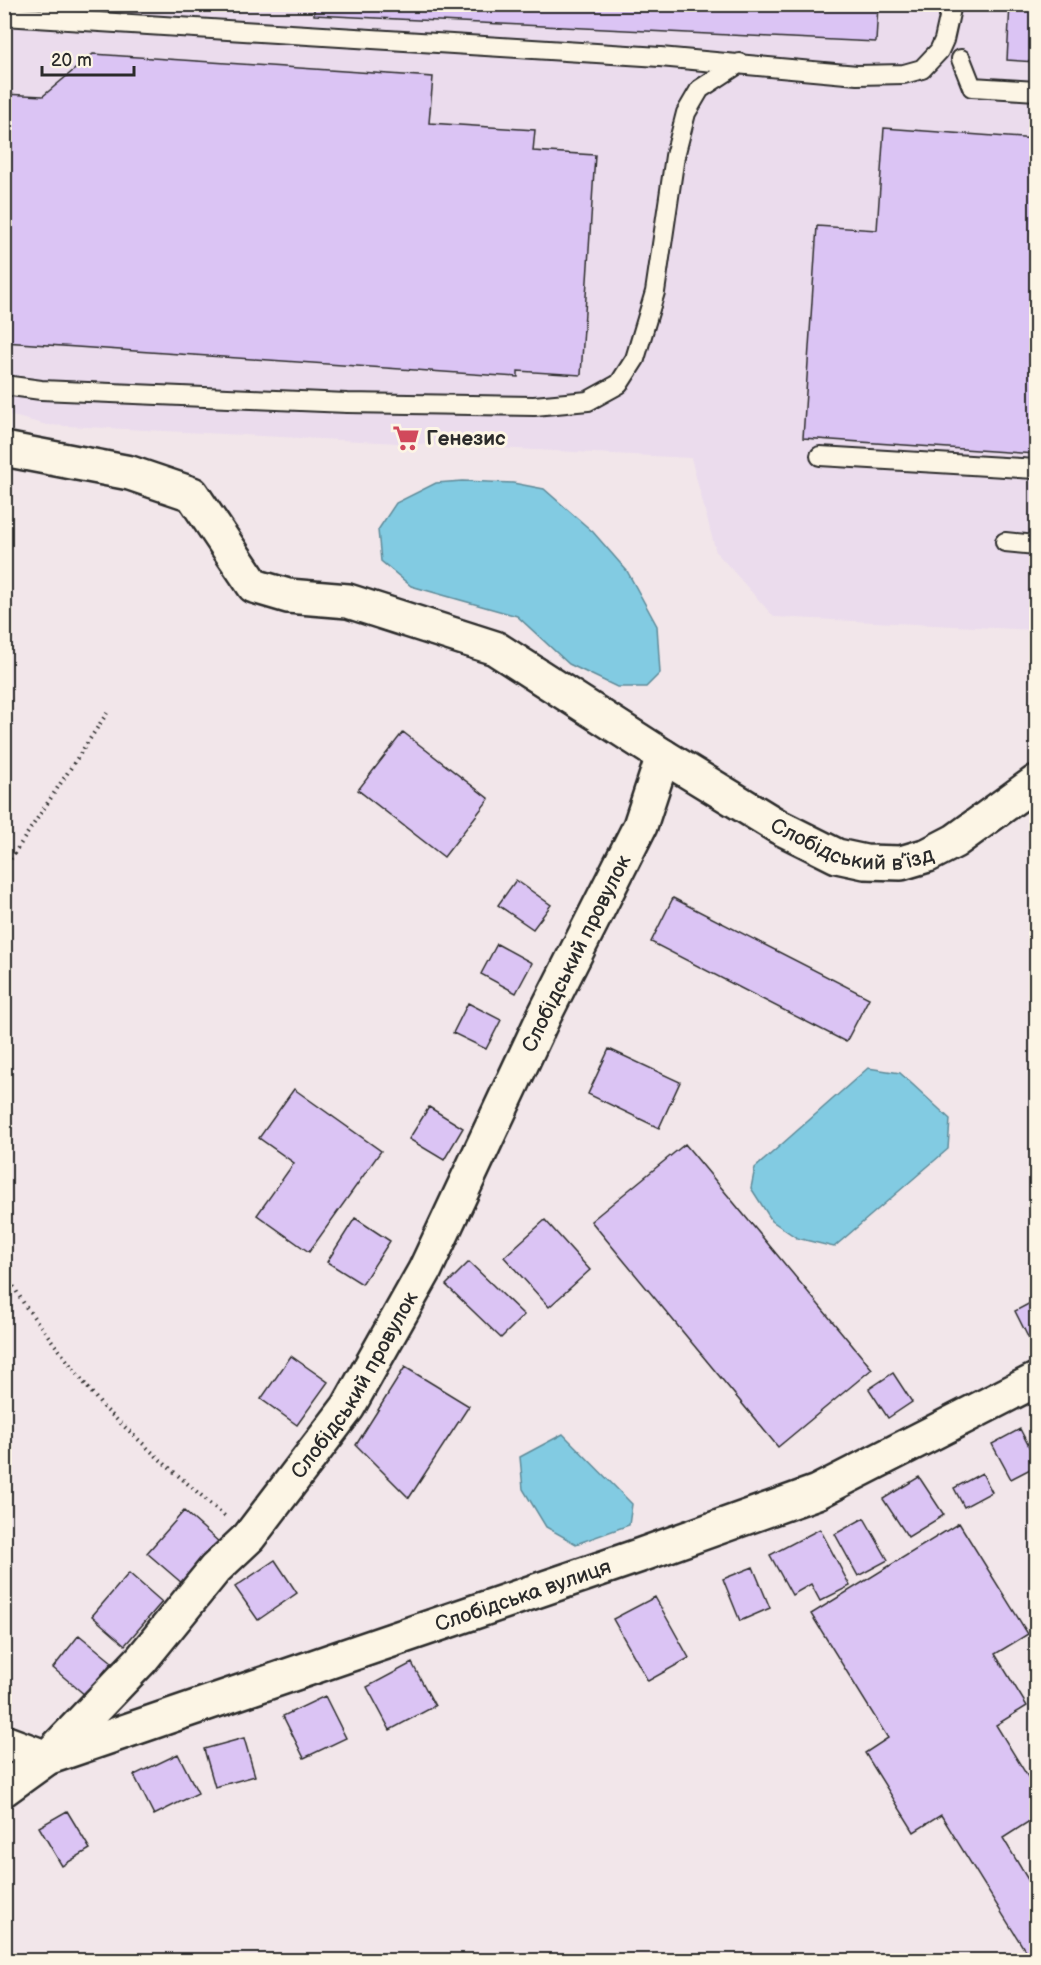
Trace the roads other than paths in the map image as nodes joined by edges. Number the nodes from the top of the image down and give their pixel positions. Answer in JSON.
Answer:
{"nodes":[{"id":1,"x":952,"y":4,"type":"edge"},
{"id":2,"x":4,"y":16,"type":"edge"},
{"id":3,"x":962,"y":59,"type":"dead end"},
{"id":4,"x":740,"y":63,"type":"junction"},
{"id":5,"x":1036,"y":91,"type":"edge"},
{"id":6,"x":4,"y":385,"type":"edge"},
{"id":7,"x":4,"y":449,"type":"edge"},
{"id":8,"x":820,"y":456,"type":"dead end"},
{"id":9,"x":1036,"y":469,"type":"edge"},
{"id":10,"x":1005,"y":542,"type":"dead end"},
{"id":11,"x":1036,"y":545,"type":"edge"},
{"id":12,"x":663,"y":756,"type":"junction"},
{"id":13,"x":1036,"y":782,"type":"edge"},
{"id":14,"x":1036,"y":1380,"type":"edge"},
{"id":15,"x":4,"y":1742,"type":"edge"},
{"id":16,"x":47,"y":1758,"type":"junction"},
{"id":17,"x":4,"y":1789,"type":"edge"}],
"edges":[{"from":1,"to":4,"type":"lane"},
{"from":2,"to":4,"type":"lane"},
{"from":3,"to":5,"type":"lane"},
{"from":4,"to":6,"type":"lane"},
{"from":7,"to":12,"type":"street"},
{"from":8,"to":9,"type":"lane"},
{"from":10,"to":11,"type":"lane"},
{"from":12,"to":13,"type":"street","name":"Слобідський в’їзд"},
{"from":12,"to":16,"type":"street","name":"Слобідський провулок"},
{"from":14,"to":16,"type":"street","name":"Слобідська вулиця"},
{"from":15,"to":16,"type":"street"},
{"from":16,"to":17,"type":"street","name":"Слобідська вулиця"}]}
